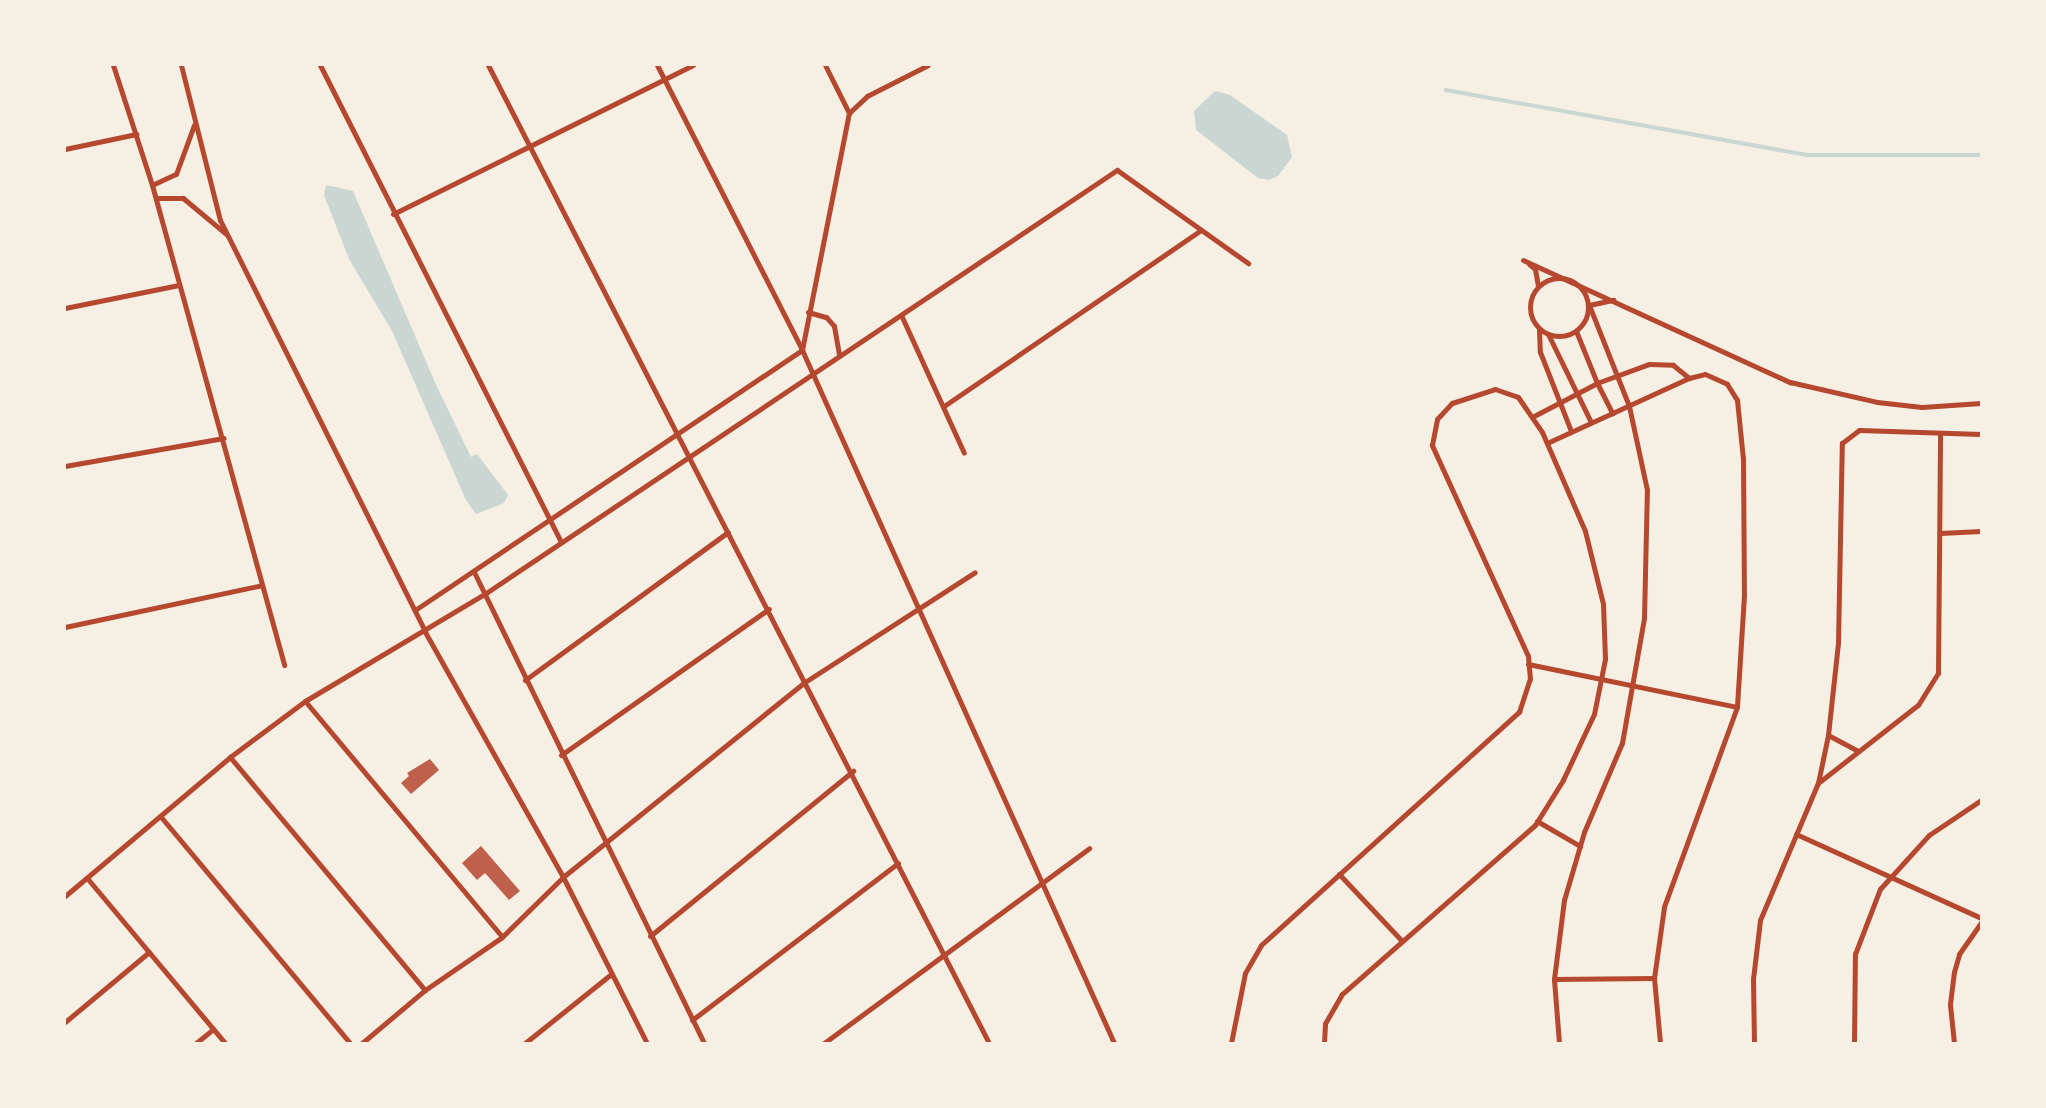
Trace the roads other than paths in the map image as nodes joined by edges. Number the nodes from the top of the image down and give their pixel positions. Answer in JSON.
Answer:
{"nodes":[{"id":1,"x":113,"y":65,"type":"edge"},
{"id":2,"x":181,"y":65,"type":"edge"},
{"id":3,"x":320,"y":65,"type":"edge"},
{"id":4,"x":488,"y":65,"type":"edge"},
{"id":5,"x":657,"y":65,"type":"edge"},
{"id":6,"x":693,"y":65,"type":"edge"},
{"id":7,"x":825,"y":65,"type":"edge"},
{"id":8,"x":928,"y":65,"type":"edge"},
{"id":9,"x":664,"y":79,"type":"junction"},
{"id":10,"x":849,"y":113,"type":"junction"},
{"id":11,"x":194,"y":125,"type":"junction"},
{"id":12,"x":136,"y":134,"type":"junction"},
{"id":13,"x":530,"y":148,"type":"junction"},
{"id":14,"x":65,"y":149,"type":"edge"},
{"id":15,"x":152,"y":185,"type":"junction"},
{"id":16,"x":156,"y":198,"type":"junction"},
{"id":17,"x":393,"y":215,"type":"junction"},
{"id":18,"x":1201,"y":230,"type":"junction"},
{"id":19,"x":229,"y":237,"type":"junction"},
{"id":20,"x":1248,"y":263,"type":"dead end"},
{"id":21,"x":1573,"y":281,"type":"junction"},
{"id":22,"x":179,"y":285,"type":"junction"},
{"id":23,"x":1538,"y":286,"type":"junction"},
{"id":24,"x":1613,"y":300,"type":"junction"},
{"id":25,"x":1589,"y":305,"type":"junction"},
{"id":26,"x":65,"y":308,"type":"edge"},
{"id":27,"x":808,"y":312,"type":"junction"},
{"id":28,"x":902,"y":317,"type":"junction"},
{"id":29,"x":1539,"y":329,"type":"junction"},
{"id":30,"x":1576,"y":331,"type":"junction"},
{"id":31,"x":1548,"y":334,"type":"junction"},
{"id":32,"x":802,"y":350,"type":"junction"},
{"id":33,"x":839,"y":355,"type":"junction"},
{"id":34,"x":812,"y":372,"type":"junction"},
{"id":35,"x":1615,"y":374,"type":"junction"},
{"id":36,"x":1689,"y":378,"type":"junction"},
{"id":37,"x":1597,"y":383,"type":"junction"},
{"id":38,"x":1576,"y":393,"type":"junction"},
{"id":39,"x":1560,"y":402,"type":"junction"},
{"id":40,"x":1981,"y":403,"type":"edge"},
{"id":41,"x":944,"y":406,"type":"junction"},
{"id":42,"x":1629,"y":406,"type":"junction"},
{"id":43,"x":1612,"y":413,"type":"junction"},
{"id":44,"x":1532,"y":417,"type":"junction"},
{"id":45,"x":1591,"y":422,"type":"junction"},
{"id":46,"x":1571,"y":431,"type":"junction"},
{"id":47,"x":1981,"y":433,"type":"edge"},
{"id":48,"x":1940,"y":435,"type":"junction"},
{"id":49,"x":677,"y":436,"type":"junction"},
{"id":50,"x":224,"y":438,"type":"junction"},
{"id":51,"x":1547,"y":443,"type":"junction"},
{"id":52,"x":964,"y":453,"type":"dead end"},
{"id":53,"x":689,"y":455,"type":"junction"},
{"id":54,"x":65,"y":466,"type":"edge"},
{"id":55,"x":547,"y":522,"type":"junction"},
{"id":56,"x":1981,"y":531,"type":"edge"},
{"id":57,"x":727,"y":532,"type":"junction"},
{"id":58,"x":1940,"y":533,"type":"junction"},
{"id":59,"x":559,"y":540,"type":"junction"},
{"id":60,"x":474,"y":572,"type":"junction"},
{"id":61,"x":975,"y":572,"type":"dead end"},
{"id":62,"x":262,"y":585,"type":"junction"},
{"id":63,"x":486,"y":593,"type":"junction"},
{"id":64,"x":769,"y":609,"type":"junction"},
{"id":65,"x":922,"y":609,"type":"junction"},
{"id":66,"x":415,"y":610,"type":"junction"},
{"id":67,"x":65,"y":627,"type":"edge"},
{"id":68,"x":425,"y":632,"type":"junction"},
{"id":69,"x":1528,"y":664,"type":"junction"},
{"id":70,"x":284,"y":666,"type":"dead end"},
{"id":71,"x":1602,"y":676,"type":"junction"},
{"id":72,"x":525,"y":680,"type":"junction"},
{"id":73,"x":805,"y":682,"type":"junction"},
{"id":74,"x":1636,"y":683,"type":"junction"},
{"id":75,"x":305,"y":701,"type":"junction"},
{"id":76,"x":1737,"y":708,"type":"junction"},
{"id":77,"x":1828,"y":735,"type":"junction"},
{"id":78,"x":1856,"y":750,"type":"junction"},
{"id":79,"x":561,"y":755,"type":"junction"},
{"id":80,"x":230,"y":757,"type":"junction"},
{"id":81,"x":853,"y":771,"type":"junction"},
{"id":82,"x":1818,"y":783,"type":"junction"},
{"id":83,"x":1981,"y":800,"type":"edge"},
{"id":84,"x":161,"y":817,"type":"junction"},
{"id":85,"x":1537,"y":821,"type":"junction"},
{"id":86,"x":1796,"y":834,"type":"junction"},
{"id":87,"x":604,"y":844,"type":"junction"},
{"id":88,"x":1580,"y":846,"type":"junction"},
{"id":89,"x":1089,"y":848,"type":"dead end"},
{"id":90,"x":898,"y":863,"type":"junction"},
{"id":91,"x":1339,"y":874,"type":"junction"},
{"id":92,"x":1888,"y":876,"type":"junction"},
{"id":93,"x":564,"y":877,"type":"junction"},
{"id":94,"x":87,"y":878,"type":"junction"},
{"id":95,"x":1041,"y":883,"type":"junction"},
{"id":96,"x":65,"y":895,"type":"edge"},
{"id":97,"x":1981,"y":920,"type":"edge"},
{"id":98,"x":650,"y":936,"type":"junction"},
{"id":99,"x":502,"y":937,"type":"junction"},
{"id":100,"x":1401,"y":940,"type":"junction"},
{"id":101,"x":149,"y":952,"type":"junction"},
{"id":102,"x":943,"y":953,"type":"junction"},
{"id":103,"x":611,"y":974,"type":"junction"},
{"id":104,"x":1654,"y":978,"type":"junction"},
{"id":105,"x":1554,"y":979,"type":"junction"},
{"id":106,"x":425,"y":990,"type":"junction"},
{"id":107,"x":692,"y":1020,"type":"junction"},
{"id":108,"x":65,"y":1022,"type":"edge"},
{"id":109,"x":213,"y":1029,"type":"junction"},
{"id":110,"x":196,"y":1043,"type":"edge"},
{"id":111,"x":225,"y":1043,"type":"edge"},
{"id":112,"x":349,"y":1043,"type":"edge"},
{"id":113,"x":362,"y":1043,"type":"edge"},
{"id":114,"x":525,"y":1043,"type":"edge"},
{"id":115,"x":647,"y":1043,"type":"edge"},
{"id":116,"x":704,"y":1043,"type":"edge"},
{"id":117,"x":824,"y":1043,"type":"edge"},
{"id":118,"x":989,"y":1043,"type":"edge"},
{"id":119,"x":1114,"y":1043,"type":"edge"},
{"id":120,"x":1231,"y":1043,"type":"edge"},
{"id":121,"x":1324,"y":1043,"type":"edge"},
{"id":122,"x":1559,"y":1043,"type":"edge"},
{"id":123,"x":1660,"y":1043,"type":"edge"},
{"id":124,"x":1754,"y":1043,"type":"edge"},
{"id":125,"x":1854,"y":1043,"type":"edge"},
{"id":126,"x":1954,"y":1043,"type":"edge"}],
"edges":[{"from":1,"to":12,"type":"street"},
{"from":2,"to":11,"type":"street"},
{"from":3,"to":17,"type":"street"},
{"from":4,"to":13,"type":"street"},
{"from":5,"to":9,"type":"street"},
{"from":6,"to":9,"type":"street"},
{"from":7,"to":10,"type":"street"},
{"from":8,"to":10,"type":"street"},
{"from":9,"to":13,"type":"street"},
{"from":9,"to":32,"type":"street"},
{"from":10,"to":27,"type":"street"},
{"from":11,"to":15,"type":"street"},
{"from":11,"to":19,"type":"street"},
{"from":12,"to":14,"type":"street"},
{"from":12,"to":15,"type":"street"},
{"from":13,"to":17,"type":"street"},
{"from":13,"to":49,"type":"street"},
{"from":15,"to":16,"type":"street"},
{"from":16,"to":19,"type":"street"},
{"from":16,"to":22,"type":"street"},
{"from":17,"to":55,"type":"street"},
{"from":18,"to":20,"type":"street"},
{"from":18,"to":28,"type":"street"},
{"from":18,"to":41,"type":"street"},
{"from":19,"to":66,"type":"street"},
{"from":21,"to":23,"type":"street"},
{"from":21,"to":23,"type":"street"},
{"from":21,"to":24,"type":"street"},
{"from":21,"to":25,"type":"street"},
{"from":22,"to":26,"type":"street"},
{"from":22,"to":50,"type":"street"},
{"from":23,"to":29,"type":"street"},
{"from":24,"to":25,"type":"street"},
{"from":24,"to":40,"type":"street"},
{"from":25,"to":30,"type":"street"},
{"from":25,"to":35,"type":"street"},
{"from":27,"to":32,"type":"street"},
{"from":27,"to":33,"type":"street"},
{"from":28,"to":33,"type":"street"},
{"from":28,"to":41,"type":"street"},
{"from":29,"to":31,"type":"street"},
{"from":29,"to":39,"type":"street"},
{"from":30,"to":31,"type":"street"},
{"from":30,"to":37,"type":"street"},
{"from":31,"to":38,"type":"street"},
{"from":32,"to":34,"type":"street"},
{"from":32,"to":49,"type":"street"},
{"from":33,"to":34,"type":"street"},
{"from":34,"to":53,"type":"street"},
{"from":34,"to":65,"type":"street"},
{"from":35,"to":36,"type":"street"},
{"from":35,"to":37,"type":"street"},
{"from":35,"to":42,"type":"street"},
{"from":36,"to":42,"type":"street"},
{"from":36,"to":76,"type":"street"},
{"from":37,"to":38,"type":"street"},
{"from":37,"to":43,"type":"street"},
{"from":38,"to":39,"type":"street"},
{"from":38,"to":45,"type":"street"},
{"from":39,"to":44,"type":"street"},
{"from":39,"to":46,"type":"street"},
{"from":41,"to":52,"type":"street"},
{"from":42,"to":43,"type":"street"},
{"from":42,"to":74,"type":"street"},
{"from":43,"to":45,"type":"street"},
{"from":44,"to":51,"type":"street"},
{"from":44,"to":69,"type":"street"},
{"from":45,"to":46,"type":"street"},
{"from":46,"to":51,"type":"street"},
{"from":47,"to":48,"type":"street"},
{"from":48,"to":58,"type":"street"},
{"from":48,"to":77,"type":"street"},
{"from":49,"to":53,"type":"street"},
{"from":49,"to":55,"type":"street"},
{"from":50,"to":54,"type":"street"},
{"from":50,"to":62,"type":"street"},
{"from":51,"to":71,"type":"street"},
{"from":53,"to":57,"type":"street"},
{"from":53,"to":59,"type":"street"},
{"from":55,"to":59,"type":"street"},
{"from":55,"to":60,"type":"street"},
{"from":56,"to":58,"type":"street"},
{"from":57,"to":64,"type":"street"},
{"from":57,"to":72,"type":"street"},
{"from":58,"to":78,"type":"street"},
{"from":59,"to":63,"type":"street"},
{"from":60,"to":63,"type":"street"},
{"from":60,"to":66,"type":"street"},
{"from":61,"to":65,"type":"street"},
{"from":62,"to":67,"type":"street"},
{"from":62,"to":70,"type":"street"},
{"from":63,"to":68,"type":"street"},
{"from":63,"to":72,"type":"street"},
{"from":64,"to":73,"type":"street"},
{"from":64,"to":79,"type":"street"},
{"from":65,"to":73,"type":"street"},
{"from":65,"to":95,"type":"street"},
{"from":66,"to":68,"type":"street"},
{"from":68,"to":75,"type":"street"},
{"from":68,"to":93,"type":"street"},
{"from":69,"to":71,"type":"street"},
{"from":69,"to":91,"type":"street"},
{"from":71,"to":74,"type":"street"},
{"from":71,"to":85,"type":"street"},
{"from":72,"to":79,"type":"street"},
{"from":73,"to":81,"type":"street"},
{"from":73,"to":87,"type":"street"},
{"from":74,"to":76,"type":"street"},
{"from":74,"to":88,"type":"street"},
{"from":75,"to":80,"type":"street"},
{"from":75,"to":99,"type":"street"},
{"from":76,"to":104,"type":"street"},
{"from":77,"to":78,"type":"street"},
{"from":77,"to":82,"type":"street"},
{"from":78,"to":82,"type":"street"},
{"from":79,"to":87,"type":"street"},
{"from":80,"to":84,"type":"street"},
{"from":80,"to":106,"type":"street"},
{"from":81,"to":90,"type":"street"},
{"from":81,"to":98,"type":"street"},
{"from":82,"to":86,"type":"street"},
{"from":83,"to":92,"type":"street"},
{"from":84,"to":94,"type":"street"},
{"from":84,"to":112,"type":"street"},
{"from":85,"to":88,"type":"street"},
{"from":85,"to":100,"type":"street"},
{"from":86,"to":92,"type":"street"},
{"from":86,"to":124,"type":"street"},
{"from":87,"to":93,"type":"street"},
{"from":87,"to":98,"type":"street"},
{"from":88,"to":105,"type":"street"},
{"from":89,"to":95,"type":"street"},
{"from":90,"to":102,"type":"street"},
{"from":90,"to":107,"type":"street"},
{"from":91,"to":100,"type":"street"},
{"from":91,"to":120,"type":"street"},
{"from":92,"to":97,"type":"street"},
{"from":92,"to":125,"type":"street"},
{"from":93,"to":99,"type":"street"},
{"from":93,"to":103,"type":"street"},
{"from":94,"to":96,"type":"street"},
{"from":94,"to":101,"type":"street"},
{"from":95,"to":102,"type":"street"},
{"from":95,"to":119,"type":"street"},
{"from":97,"to":126,"type":"street"},
{"from":98,"to":107,"type":"street"},
{"from":99,"to":106,"type":"street"},
{"from":100,"to":121,"type":"street"},
{"from":101,"to":108,"type":"street"},
{"from":101,"to":109,"type":"street"},
{"from":102,"to":117,"type":"street"},
{"from":102,"to":118,"type":"street"},
{"from":103,"to":114,"type":"street"},
{"from":103,"to":115,"type":"street"},
{"from":104,"to":105,"type":"street"},
{"from":104,"to":123,"type":"street"},
{"from":105,"to":122,"type":"street"},
{"from":106,"to":113,"type":"street"},
{"from":107,"to":116,"type":"street"},
{"from":109,"to":110,"type":"street"},
{"from":109,"to":111,"type":"street"}]}
